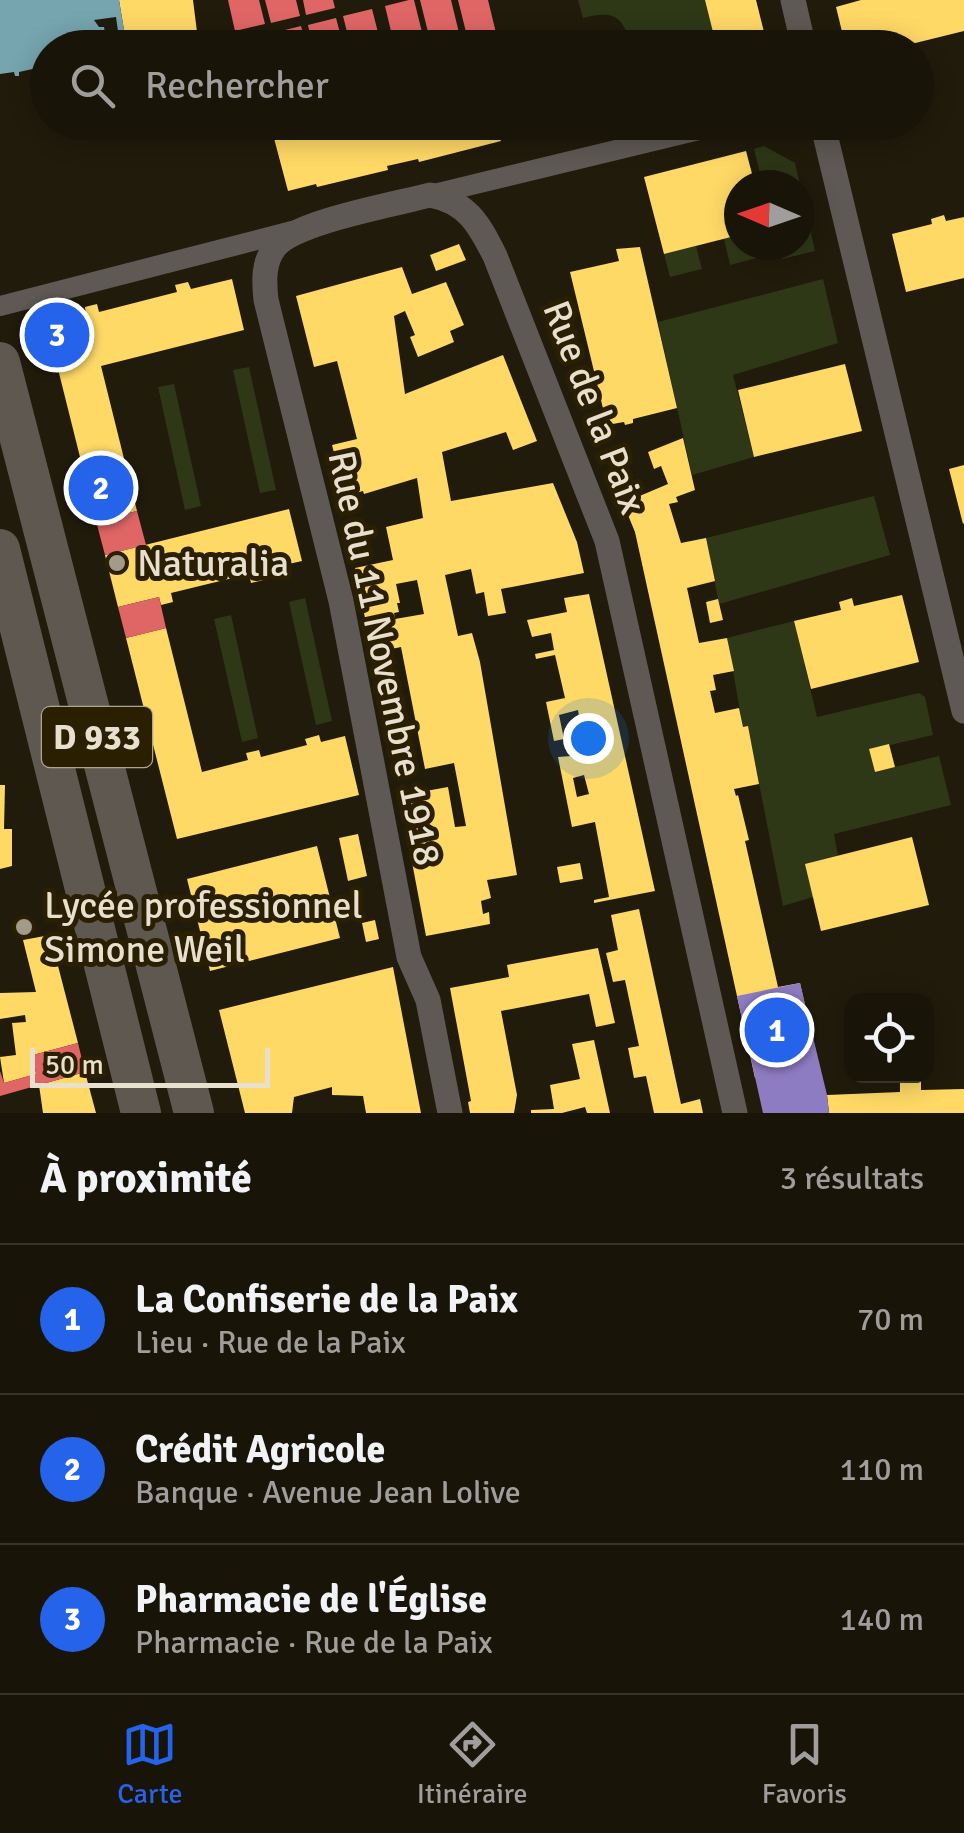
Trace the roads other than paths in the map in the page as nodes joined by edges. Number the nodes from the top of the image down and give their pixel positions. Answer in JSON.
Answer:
{"nodes":[{"id":1,"x":792,"y":0,"type":"edge"},
{"id":2,"x":800,"y":30,"type":"edge"},
{"id":3,"x":659,"y":140,"type":"edge"},
{"id":4,"x":826,"y":140,"type":"edge"},
{"id":5,"x":430,"y":196,"type":"junction"},
{"id":6,"x":298,"y":229,"type":"junction"},
{"id":7,"x":0,"y":306,"type":"edge"},
{"id":8,"x":0,"y":362,"type":"edge"},
{"id":9,"x":0,"y":549,"type":"edge"},
{"id":10,"x":964,"y":711,"type":"edge"},
{"id":11,"x":141,"y":1113,"type":"edge"},
{"id":12,"x":194,"y":1113,"type":"edge"},
{"id":13,"x":450,"y":1113,"type":"edge"},
{"id":14,"x":734,"y":1113,"type":"edge"}],
"edges":[{"from":1,"to":2,"type":"street"},
{"from":3,"to":5,"type":"street"},
{"from":4,"to":10,"type":"street"},
{"from":5,"to":6,"type":"street"},
{"from":5,"to":14,"type":"street","name":"Rue de la Paix"},
{"from":6,"to":7,"type":"street"},
{"from":6,"to":13,"type":"street","name":"Rue du 11 Novembre 1918"},
{"from":8,"to":12,"type":"main road","number":"D 933"},
{"from":9,"to":11,"type":"main road","number":"D 933"}]}
